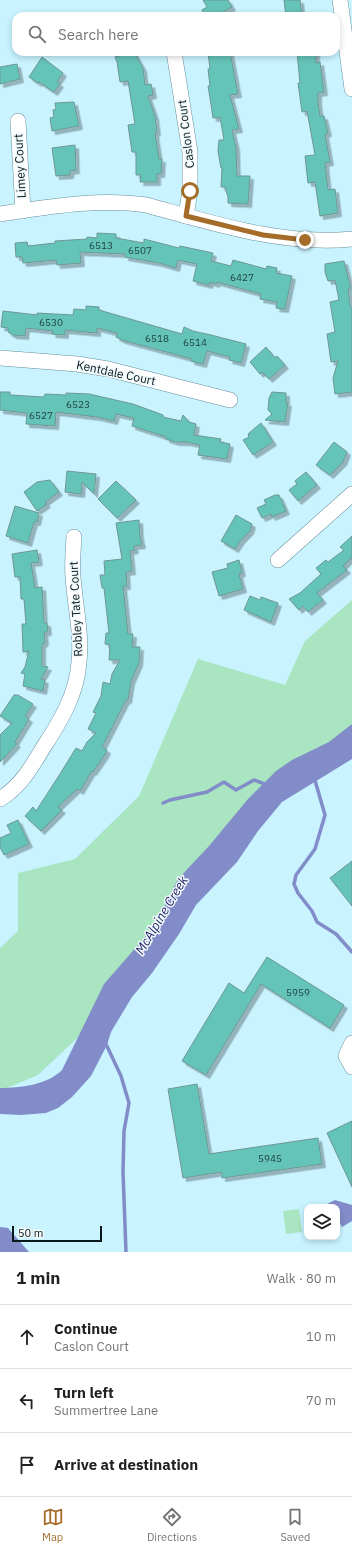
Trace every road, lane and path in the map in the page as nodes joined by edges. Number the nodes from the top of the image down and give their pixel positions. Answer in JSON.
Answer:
{"nodes":[{"id":1,"x":340,"y":0,"type":"edge"},
{"id":2,"x":175,"y":56,"type":"edge"},
{"id":3,"x":352,"y":89,"type":"edge"},
{"id":4,"x":18,"y":121,"type":"dead end"},
{"id":5,"x":23,"y":211,"type":"junction"},
{"id":6,"x":0,"y":214,"type":"edge"},
{"id":7,"x":186,"y":216,"type":"junction"},
{"id":8,"x":352,"y":239,"type":"edge"},
{"id":9,"x":0,"y":358,"type":"edge"},
{"id":10,"x":230,"y":400,"type":"dead end"},
{"id":11,"x":352,"y":494,"type":"edge"},
{"id":12,"x":74,"y":537,"type":"dead end"},
{"id":13,"x":278,"y":560,"type":"dead end"},
{"id":14,"x":0,"y":799,"type":"edge"},
{"id":15,"x":352,"y":1043,"type":"edge"},
{"id":16,"x":352,"y":1067,"type":"edge"}],
"edges":[{"from":1,"to":3,"type":"street"},
{"from":2,"to":7,"type":"street","name":"Caslon Court"},
{"from":4,"to":5,"type":"street","name":"Limey Court"},
{"from":5,"to":6,"type":"street"},
{"from":5,"to":7,"type":"street"},
{"from":7,"to":8,"type":"street"},
{"from":9,"to":10,"type":"street","name":"Kentdale Court"},
{"from":11,"to":13,"type":"street"},
{"from":12,"to":14,"type":"street","name":"Robley Tate Court"},
{"from":15,"to":16,"type":"street"}]}
